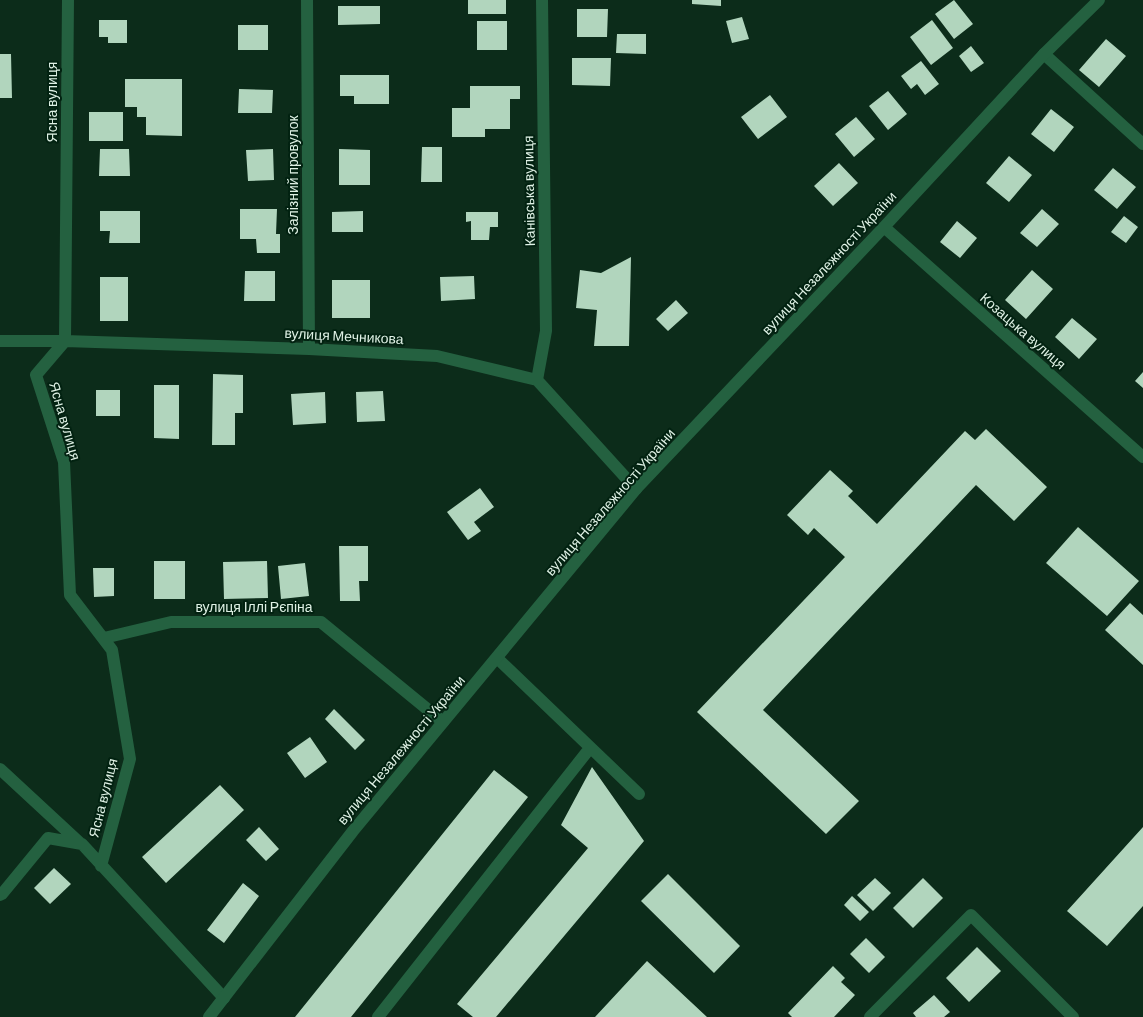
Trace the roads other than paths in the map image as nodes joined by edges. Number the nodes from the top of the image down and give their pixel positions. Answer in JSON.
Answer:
{"nodes":[{"id":1,"x":68,"y":0,"type":"edge"},
{"id":2,"x":307,"y":0,"type":"edge"},
{"id":3,"x":542,"y":0,"type":"edge"},
{"id":4,"x":1092,"y":3,"type":"edge"},
{"id":5,"x":1044,"y":54,"type":"junction"},
{"id":6,"x":1143,"y":144,"type":"edge"},
{"id":7,"x":884,"y":227,"type":"junction"},
{"id":8,"x":0,"y":341,"type":"edge"},
{"id":9,"x":65,"y":341,"type":"junction"},
{"id":10,"x":309,"y":349,"type":"junction"},
{"id":11,"x":537,"y":380,"type":"junction"},
{"id":12,"x":1143,"y":457,"type":"edge"},
{"id":13,"x":636,"y":489,"type":"junction"},
{"id":14,"x":104,"y":638,"type":"junction"},
{"id":15,"x":496,"y":658,"type":"junction"},
{"id":16,"x":443,"y":722,"type":"junction"},
{"id":17,"x":590,"y":748,"type":"junction"},
{"id":18,"x":0,"y":769,"type":"edge"},
{"id":19,"x":639,"y":794,"type":"dead end"},
{"id":20,"x":82,"y":844,"type":"junction"},
{"id":21,"x":102,"y":866,"type":"junction"},
{"id":22,"x":0,"y":895,"type":"edge"},
{"id":23,"x":224,"y":998,"type":"junction"},
{"id":24,"x":209,"y":1017,"type":"edge"},
{"id":25,"x":378,"y":1017,"type":"edge"},
{"id":26,"x":870,"y":1017,"type":"edge"},
{"id":27,"x":1073,"y":1017,"type":"edge"}],
"edges":[{"from":1,"to":9,"type":"street","name":"Ясна вулиця"},
{"from":2,"to":10,"type":"street","name":"Залізний провулок"},
{"from":3,"to":11,"type":"street","name":"Канівська вулиця"},
{"from":4,"to":5,"type":"street","name":"вулиця Незалежності України"},
{"from":5,"to":6,"type":"street"},
{"from":5,"to":7,"type":"street","name":"вулиця Незалежності України"},
{"from":7,"to":12,"type":"street","name":"Козацька вулиця"},
{"from":7,"to":13,"type":"street","name":"вулиця Незалежності України"},
{"from":8,"to":9,"type":"street","name":"вулиця Мечникова"},
{"from":9,"to":10,"type":"street","name":"вулиця Мечникова"},
{"from":9,"to":14,"type":"street","name":"Ясна вулиця"},
{"from":10,"to":11,"type":"street","name":"вулиця Мечникова"},
{"from":11,"to":13,"type":"street"},
{"from":13,"to":15,"type":"street","name":"вулиця Незалежності України"},
{"from":14,"to":16,"type":"street","name":"вулиця Іллі Рєпіна"},
{"from":14,"to":21,"type":"street","name":"Ясна вулиця"},
{"from":15,"to":16,"type":"street","name":"вулиця Незалежності України"},
{"from":15,"to":17,"type":"street"},
{"from":16,"to":23,"type":"street","name":"вулиця Незалежності України"},
{"from":17,"to":19,"type":"street"},
{"from":17,"to":25,"type":"street"},
{"from":18,"to":20,"type":"street"},
{"from":20,"to":21,"type":"street"},
{"from":20,"to":22,"type":"street"},
{"from":21,"to":23,"type":"street"},
{"from":23,"to":24,"type":"street","name":"вулиця Незалежності України"},
{"from":26,"to":27,"type":"street"}]}
